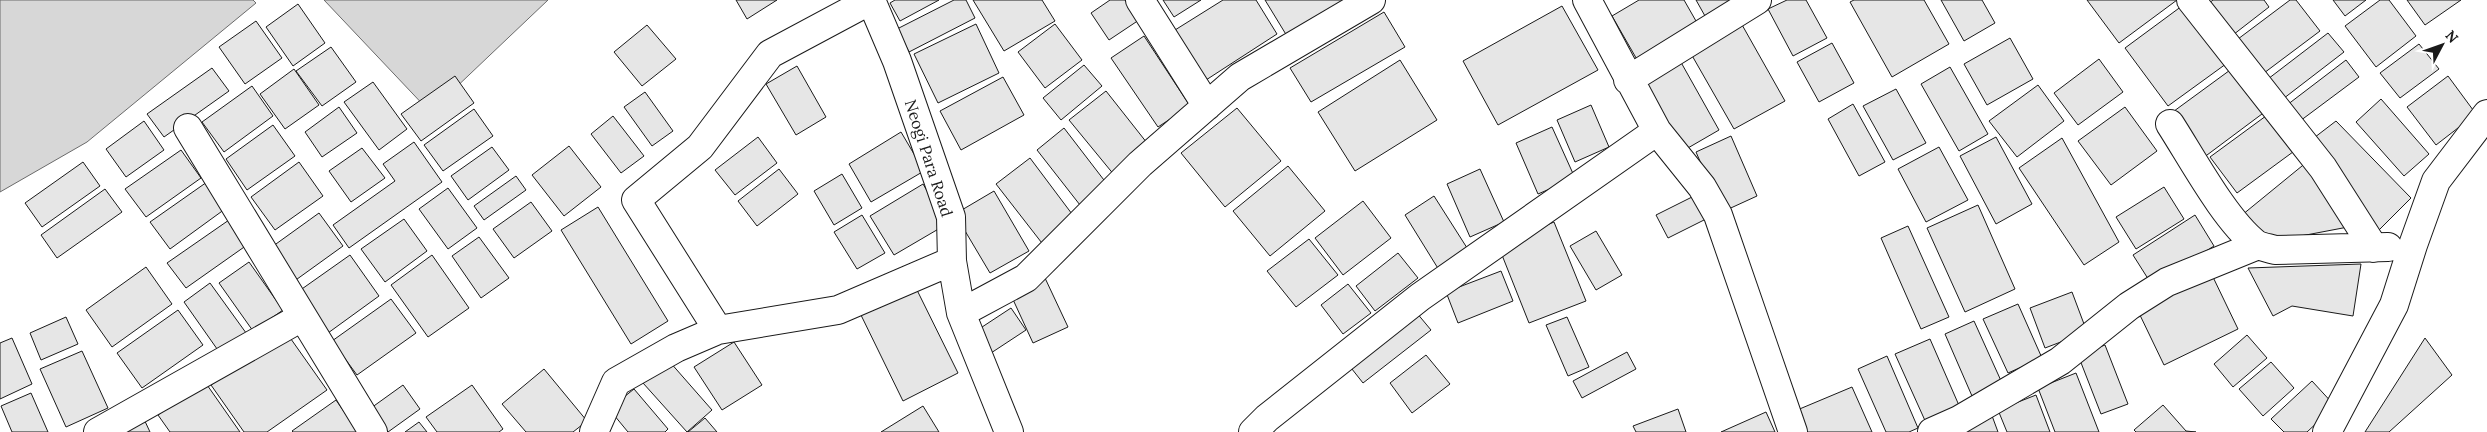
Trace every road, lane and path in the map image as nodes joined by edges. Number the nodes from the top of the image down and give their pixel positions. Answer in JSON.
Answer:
{"nodes":[{"id":1,"x":871,"y":0,"type":"edge"},
{"id":2,"x":1140,"y":0,"type":"edge"},
{"id":3,"x":1371,"y":0,"type":"edge"},
{"id":4,"x":1587,"y":0,"type":"edge"},
{"id":5,"x":1757,"y":0,"type":"edge"},
{"id":6,"x":2191,"y":0,"type":"edge"},
{"id":7,"x":1628,"y":80,"type":"junction"},
{"id":8,"x":1207,"y":106,"type":"junction"},
{"id":9,"x":2487,"y":114,"type":"edge"},
{"id":10,"x":2170,"y":124,"type":"dead end"},
{"id":11,"x":188,"y":128,"type":"dead end"},
{"id":12,"x":1658,"y":131,"type":"junction"},
{"id":13,"x":2258,"y":245,"type":"junction"},
{"id":14,"x":2412,"y":245,"type":"junction"},
{"id":15,"x":2374,"y":248,"type":"junction"},
{"id":16,"x":952,"y":262,"type":"junction"},
{"id":17,"x":961,"y":313,"type":"junction"},
{"id":18,"x":302,"y":317,"type":"junction"},
{"id":19,"x":718,"y":330,"type":"junction"},
{"id":20,"x":98,"y":432,"type":"edge"},
{"id":21,"x":373,"y":432,"type":"edge"},
{"id":22,"x":594,"y":432,"type":"edge"},
{"id":23,"x":1010,"y":432,"type":"edge"},
{"id":24,"x":1253,"y":432,"type":"edge"},
{"id":25,"x":1793,"y":432,"type":"edge"},
{"id":26,"x":1932,"y":432,"type":"edge"},
{"id":27,"x":2327,"y":432,"type":"edge"}],
"edges":[{"from":1,"to":16,"type":"street","name":"Neogi Para Road"},
{"from":1,"to":19,"type":"street"},
{"from":2,"to":8,"type":"street"},
{"from":3,"to":8,"type":"street"},
{"from":4,"to":7,"type":"street"},
{"from":5,"to":7,"type":"street"},
{"from":6,"to":15,"type":"street"},
{"from":7,"to":12,"type":"street"},
{"from":8,"to":17,"type":"street"},
{"from":9,"to":14,"type":"street"},
{"from":10,"to":13,"type":"street"},
{"from":11,"to":18,"type":"street"},
{"from":12,"to":24,"type":"street"},
{"from":12,"to":25,"type":"street"},
{"from":13,"to":15,"type":"street"},
{"from":13,"to":26,"type":"street"},
{"from":14,"to":15,"type":"street"},
{"from":14,"to":27,"type":"street"},
{"from":16,"to":17,"type":"street","name":"Neogi Para Road"},
{"from":16,"to":19,"type":"street"},
{"from":17,"to":23,"type":"street","name":"Neogi Para Road"},
{"from":18,"to":20,"type":"street"},
{"from":18,"to":21,"type":"street"},
{"from":19,"to":22,"type":"street"}]}
